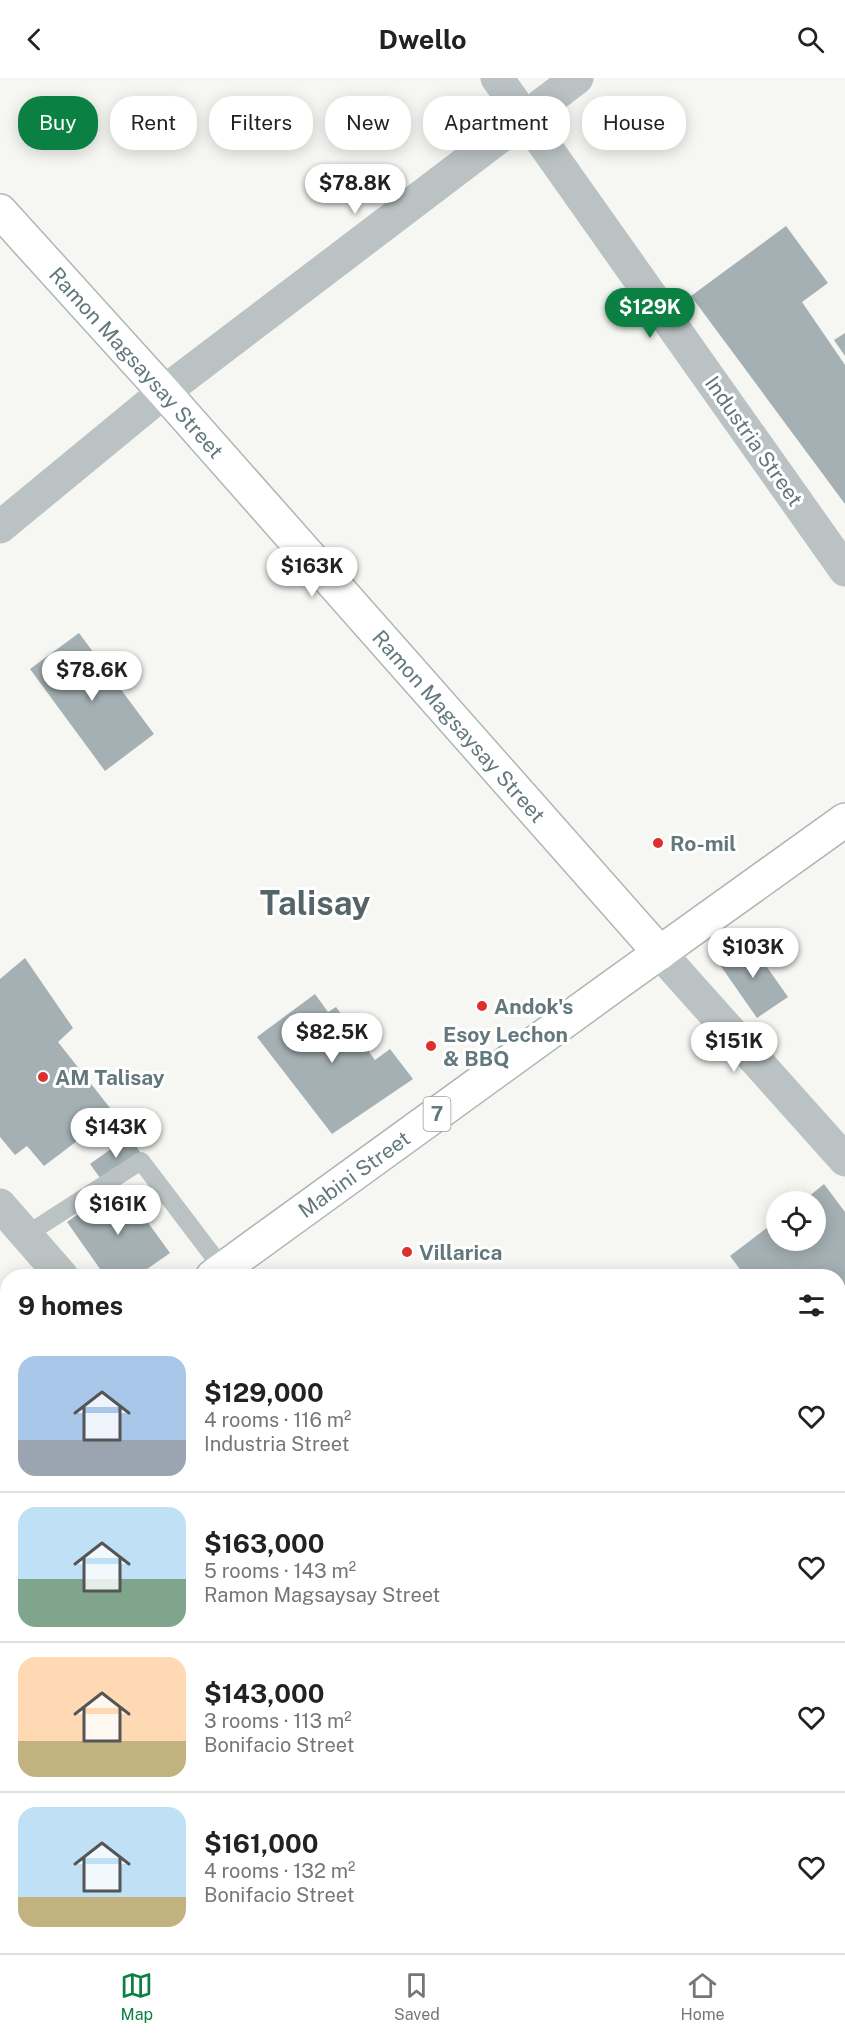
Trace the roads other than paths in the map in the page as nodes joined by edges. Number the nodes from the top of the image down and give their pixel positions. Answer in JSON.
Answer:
{"nodes":[{"id":1,"x":497,"y":78,"type":"edge"},
{"id":2,"x":578,"y":78,"type":"edge"},
{"id":3,"x":510,"y":96,"type":"edge"},
{"id":4,"x":554,"y":96,"type":"edge"},
{"id":5,"x":483,"y":150,"type":"edge"},
{"id":6,"x":548,"y":150,"type":"edge"},
{"id":7,"x":0,"y":211,"type":"edge"},
{"id":8,"x":164,"y":392,"type":"junction"},
{"id":9,"x":0,"y":527,"type":"edge"},
{"id":10,"x":845,"y":570,"type":"edge"},
{"id":11,"x":845,"y":820,"type":"edge"},
{"id":12,"x":660,"y":953,"type":"junction"},
{"id":13,"x":845,"y":1160,"type":"edge"},
{"id":14,"x":0,"y":1205,"type":"edge"},
{"id":15,"x":26,"y":1235,"type":"junction"},
{"id":16,"x":56,"y":1269,"type":"edge"},
{"id":17,"x":215,"y":1269,"type":"edge"},
{"id":18,"x":224,"y":1269,"type":"edge"}],
"edges":[{"from":1,"to":3,"type":"street","name":"Industria Street"},
{"from":2,"to":4,"type":"street"},
{"from":5,"to":8,"type":"street"},
{"from":6,"to":10,"type":"street","name":"Industria Street"},
{"from":7,"to":8,"type":"main road","name":"Ramon Magsaysay Street"},
{"from":8,"to":9,"type":"street"},
{"from":8,"to":12,"type":"main road","name":"Ramon Magsaysay Street"},
{"from":11,"to":12,"type":"main road","name":"Mabini Street","number":"7"},
{"from":12,"to":13,"type":"street","name":"Ramon Magsaysay Street"},
{"from":12,"to":18,"type":"main road","name":"Mabini Street","number":"7"},
{"from":14,"to":15,"type":"street"},
{"from":15,"to":16,"type":"street"},
{"from":15,"to":17,"type":"lane"}]}
